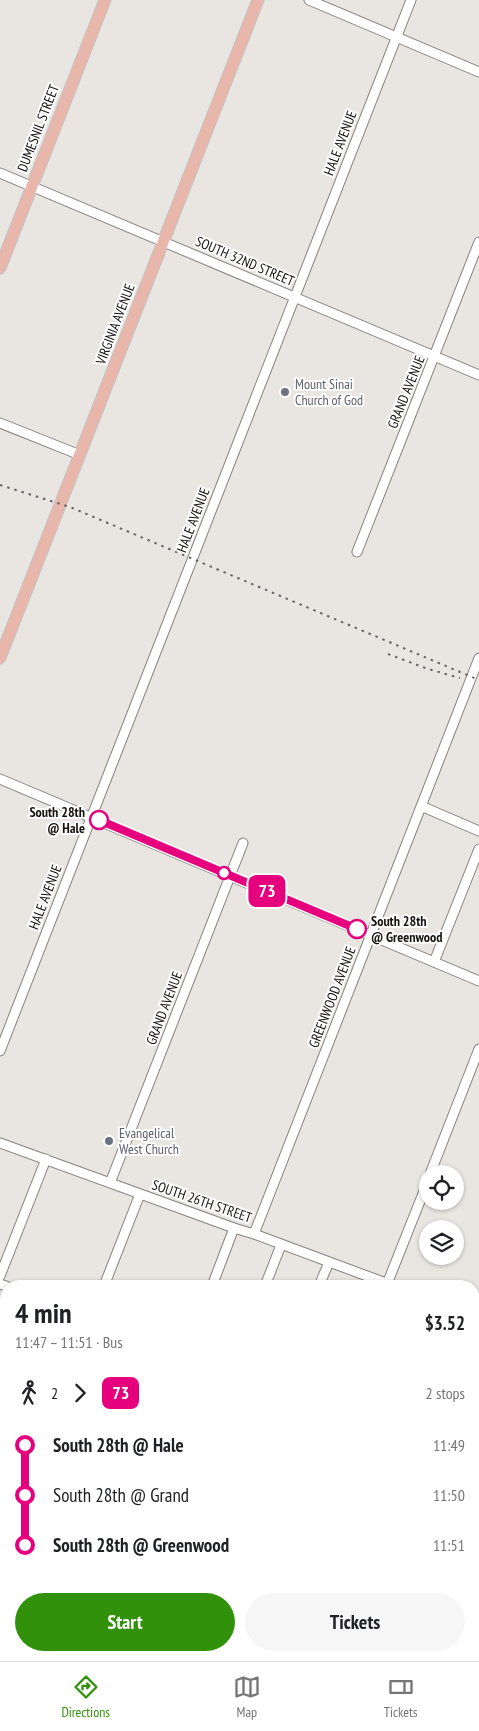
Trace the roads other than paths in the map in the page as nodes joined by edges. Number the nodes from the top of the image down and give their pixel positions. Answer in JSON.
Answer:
{"nodes":[{"id":1,"x":105,"y":0,"type":"edge"},
{"id":2,"x":258,"y":0,"type":"edge"},
{"id":3,"x":309,"y":0,"type":"edge"},
{"id":4,"x":411,"y":0,"type":"edge"},
{"id":5,"x":396,"y":37,"type":"junction"},
{"id":6,"x":479,"y":72,"type":"edge"},
{"id":7,"x":0,"y":172,"type":"edge"},
{"id":8,"x":32,"y":186,"type":"junction"},
{"id":9,"x":164,"y":242,"type":"junction"},
{"id":10,"x":479,"y":242,"type":"edge"},
{"id":11,"x":0,"y":268,"type":"edge"},
{"id":12,"x":295,"y":298,"type":"junction"},
{"id":13,"x":435,"y":356,"type":"junction"},
{"id":14,"x":479,"y":375,"type":"edge"},
{"id":15,"x":0,"y":423,"type":"edge"},
{"id":16,"x":80,"y":455,"type":"junction"},
{"id":17,"x":358,"y":552,"type":"dead end"},
{"id":18,"x":0,"y":658,"type":"edge"},
{"id":19,"x":479,"y":658,"type":"edge"},
{"id":20,"x":0,"y":778,"type":"edge"},
{"id":21,"x":421,"y":806,"type":"junction"},
{"id":22,"x":91,"y":817,"type":"junction"},
{"id":23,"x":479,"y":830,"type":"edge"},
{"id":24,"x":243,"y":843,"type":"dead end"},
{"id":25,"x":479,"y":849,"type":"edge"},
{"id":26,"x":231,"y":876,"type":"junction"},
{"id":27,"x":370,"y":935,"type":"junction"},
{"id":28,"x":434,"y":962,"type":"junction"},
{"id":29,"x":479,"y":980,"type":"edge"},
{"id":30,"x":479,"y":1049,"type":"edge"},
{"id":31,"x":0,"y":1050,"type":"edge"},
{"id":32,"x":0,"y":1143,"type":"edge"},
{"id":33,"x":46,"y":1159,"type":"junction"},
{"id":34,"x":434,"y":1165,"type":"edge"},
{"id":35,"x":110,"y":1183,"type":"junction"},
{"id":36,"x":140,"y":1194,"type":"junction"},
{"id":37,"x":419,"y":1206,"type":"edge"},
{"id":38,"x":234,"y":1228,"type":"junction"},
{"id":39,"x":254,"y":1234,"type":"junction"},
{"id":40,"x":281,"y":1245,"type":"junction"},
{"id":41,"x":328,"y":1262,"type":"junction"},
{"id":42,"x":0,"y":1276,"type":"edge"},
{"id":43,"x":106,"y":1280,"type":"edge"},
{"id":44,"x":214,"y":1280,"type":"edge"},
{"id":45,"x":267,"y":1280,"type":"edge"},
{"id":46,"x":321,"y":1280,"type":"edge"},
{"id":47,"x":377,"y":1280,"type":"edge"},
{"id":48,"x":393,"y":1280,"type":"edge"}],
"edges":[{"from":1,"to":8,"type":"main road","name":"DUMESNIL STREET"},
{"from":2,"to":9,"type":"main road","name":"VIRGINIA AVENUE"},
{"from":3,"to":5,"type":"street"},
{"from":4,"to":5,"type":"street","name":"HALE AVENUE"},
{"from":5,"to":6,"type":"street"},
{"from":5,"to":12,"type":"street","name":"HALE AVENUE"},
{"from":7,"to":8,"type":"street","name":"SOUTH 32ND STREET"},
{"from":8,"to":9,"type":"street","name":"SOUTH 32ND STREET"},
{"from":8,"to":11,"type":"main road","name":"DUMESNIL STREET"},
{"from":9,"to":12,"type":"street","name":"SOUTH 32ND STREET"},
{"from":9,"to":16,"type":"main road","name":"VIRGINIA AVENUE"},
{"from":10,"to":13,"type":"street","name":"GRAND AVENUE"},
{"from":12,"to":13,"type":"street","name":"SOUTH 32ND STREET"},
{"from":12,"to":22,"type":"street","name":"HALE AVENUE"},
{"from":13,"to":14,"type":"street","name":"SOUTH 32ND STREET"},
{"from":13,"to":17,"type":"street","name":"GRAND AVENUE"},
{"from":15,"to":16,"type":"street"},
{"from":16,"to":18,"type":"main road","name":"VIRGINIA AVENUE"},
{"from":19,"to":21,"type":"street","name":"GREENWOOD AVENUE"},
{"from":20,"to":22,"type":"street"},
{"from":21,"to":23,"type":"street"},
{"from":21,"to":27,"type":"street","name":"GREENWOOD AVENUE"},
{"from":22,"to":26,"type":"street"},
{"from":22,"to":31,"type":"street","name":"HALE AVENUE"},
{"from":24,"to":26,"type":"street","name":"GRAND AVENUE"},
{"from":25,"to":28,"type":"street"},
{"from":26,"to":27,"type":"street"},
{"from":26,"to":35,"type":"street","name":"GRAND AVENUE"},
{"from":27,"to":28,"type":"street"},
{"from":27,"to":39,"type":"street","name":"GREENWOOD AVENUE"},
{"from":28,"to":29,"type":"street"},
{"from":30,"to":34,"type":"street"},
{"from":32,"to":33,"type":"street","name":"SOUTH 26TH STREET"},
{"from":33,"to":35,"type":"street","name":"SOUTH 26TH STREET"},
{"from":33,"to":42,"type":"street"},
{"from":35,"to":36,"type":"street","name":"SOUTH 26TH STREET"},
{"from":36,"to":38,"type":"street","name":"SOUTH 26TH STREET"},
{"from":36,"to":43,"type":"street"},
{"from":37,"to":48,"type":"street"},
{"from":38,"to":39,"type":"street","name":"SOUTH 26TH STREET"},
{"from":38,"to":44,"type":"street"},
{"from":39,"to":40,"type":"street","name":"SOUTH 26TH STREET"},
{"from":40,"to":41,"type":"street","name":"SOUTH 26TH STREET"},
{"from":40,"to":45,"type":"street"},
{"from":41,"to":46,"type":"street"},
{"from":41,"to":47,"type":"street","name":"SOUTH 26TH STREET"}]}
